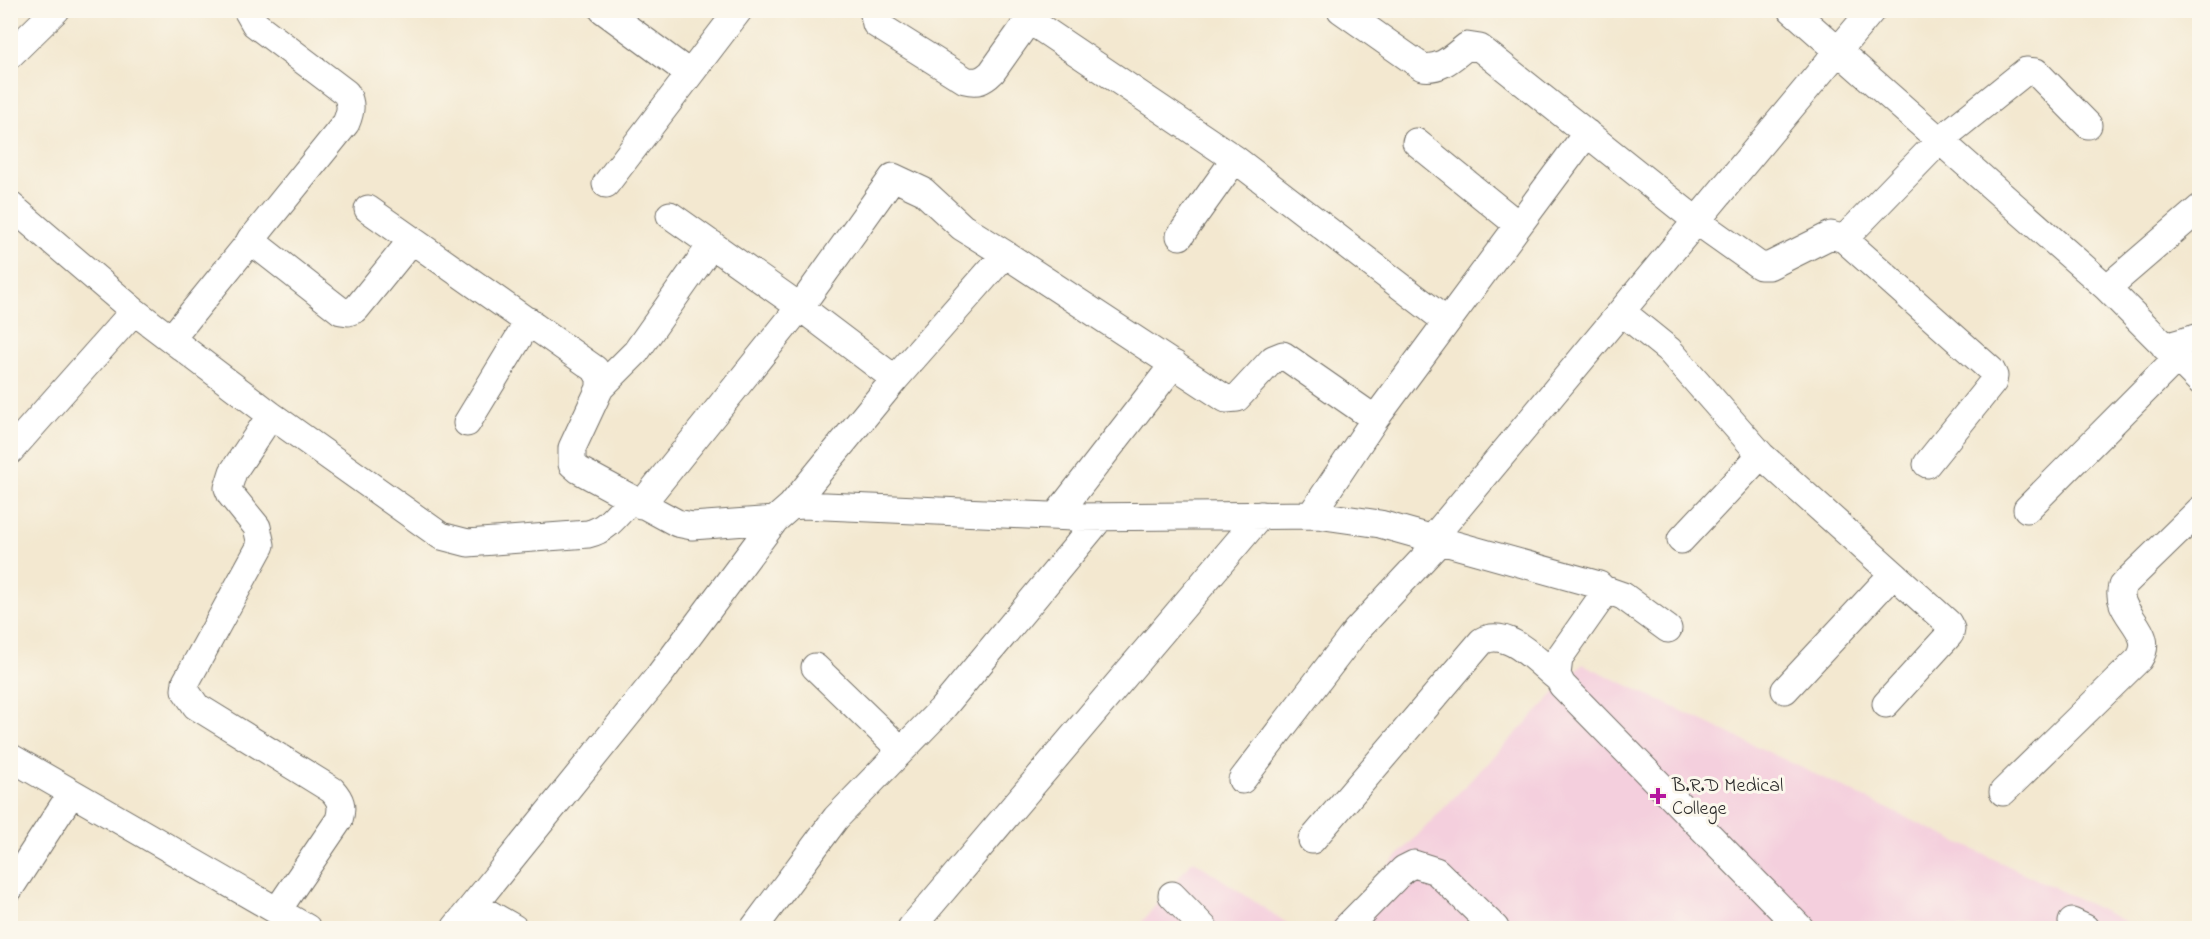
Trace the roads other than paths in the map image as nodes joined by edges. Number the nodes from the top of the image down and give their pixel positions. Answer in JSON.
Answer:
{"nodes":[{"id":1,"x":56,"y":10,"type":"edge"},
{"id":2,"x":247,"y":10,"type":"edge"},
{"id":3,"x":603,"y":10,"type":"edge"},
{"id":4,"x":739,"y":10,"type":"edge"},
{"id":5,"x":873,"y":10,"type":"edge"},
{"id":6,"x":1792,"y":10,"type":"edge"},
{"id":7,"x":1872,"y":10,"type":"edge"},
{"id":8,"x":1349,"y":13,"type":"edge"},
{"id":9,"x":1032,"y":15,"type":"edge"},
{"id":10,"x":1840,"y":51,"type":"junction"},
{"id":11,"x":10,"y":55,"type":"edge"},
{"id":12,"x":690,"y":74,"type":"junction"},
{"id":13,"x":2088,"y":125,"type":"dead end"},
{"id":14,"x":1587,"y":133,"type":"junction"},
{"id":15,"x":1940,"y":140,"type":"junction"},
{"id":16,"x":1416,"y":142,"type":"dead end"},
{"id":17,"x":1235,"y":159,"type":"junction"},
{"id":18,"x":606,"y":184,"type":"dead end"},
{"id":19,"x":10,"y":205,"type":"edge"},
{"id":20,"x":2199,"y":208,"type":"edge"},
{"id":21,"x":368,"y":209,"type":"dead end"},
{"id":22,"x":670,"y":215,"type":"dead end"},
{"id":23,"x":1698,"y":222,"type":"junction"},
{"id":24,"x":1517,"y":224,"type":"junction"},
{"id":25,"x":1180,"y":236,"type":"dead end"},
{"id":26,"x":1844,"y":239,"type":"junction"},
{"id":27,"x":250,"y":240,"type":"junction"},
{"id":28,"x":412,"y":240,"type":"junction"},
{"id":29,"x":712,"y":244,"type":"junction"},
{"id":30,"x":1005,"y":254,"type":"junction"},
{"id":31,"x":2107,"y":288,"type":"junction"},
{"id":32,"x":800,"y":307,"type":"junction"},
{"id":33,"x":134,"y":311,"type":"junction"},
{"id":34,"x":1622,"y":312,"type":"junction"},
{"id":35,"x":529,"y":321,"type":"junction"},
{"id":36,"x":1446,"y":321,"type":"junction"},
{"id":37,"x":2199,"y":337,"type":"edge"},
{"id":38,"x":171,"y":339,"type":"junction"},
{"id":39,"x":2171,"y":352,"type":"junction"},
{"id":40,"x":1174,"y":364,"type":"junction"},
{"id":41,"x":895,"y":379,"type":"junction"},
{"id":42,"x":2199,"y":381,"type":"edge"},
{"id":43,"x":600,"y":388,"type":"junction"},
{"id":44,"x":271,"y":415,"type":"junction"},
{"id":45,"x":1375,"y":419,"type":"junction"},
{"id":46,"x":467,"y":423,"type":"dead end"},
{"id":47,"x":10,"y":451,"type":"edge"},
{"id":48,"x":1761,"y":455,"type":"junction"},
{"id":49,"x":1927,"y":464,"type":"dead end"},
{"id":50,"x":636,"y":502,"type":"junction"},
{"id":51,"x":2027,"y":509,"type":"dead end"},
{"id":52,"x":2199,"y":510,"type":"edge"},
{"id":53,"x":783,"y":513,"type":"junction"},
{"id":54,"x":1261,"y":515,"type":"junction"},
{"id":55,"x":1311,"y":515,"type":"junction"},
{"id":56,"x":1056,"y":516,"type":"junction"},
{"id":57,"x":1101,"y":517,"type":"junction"},
{"id":58,"x":1436,"y":540,"type":"junction"},
{"id":59,"x":1682,"y":540,"type":"dead end"},
{"id":60,"x":1893,"y":574,"type":"junction"},
{"id":61,"x":1603,"y":589,"type":"junction"},
{"id":62,"x":1668,"y":629,"type":"dead end"},
{"id":63,"x":815,"y":667,"type":"dead end"},
{"id":64,"x":1559,"y":679,"type":"junction"},
{"id":65,"x":1785,"y":690,"type":"dead end"},
{"id":66,"x":1886,"y":704,"type":"dead end"},
{"id":67,"x":902,"y":750,"type":"junction"},
{"id":68,"x":10,"y":757,"type":"edge"},
{"id":69,"x":1242,"y":780,"type":"dead end"},
{"id":70,"x":2003,"y":792,"type":"dead end"},
{"id":71,"x":71,"y":794,"type":"junction"},
{"id":72,"x":1312,"y":840,"type":"dead end"},
{"id":73,"x":10,"y":888,"type":"edge"},
{"id":74,"x":1172,"y":895,"type":"dead end"},
{"id":75,"x":474,"y":905,"type":"junction"},
{"id":76,"x":277,"y":912,"type":"junction"},
{"id":77,"x":307,"y":928,"type":"edge"},
{"id":78,"x":455,"y":928,"type":"edge"},
{"id":79,"x":514,"y":928,"type":"edge"},
{"id":80,"x":753,"y":928,"type":"edge"},
{"id":81,"x":911,"y":928,"type":"edge"},
{"id":82,"x":1204,"y":928,"type":"edge"},
{"id":83,"x":1346,"y":928,"type":"edge"},
{"id":84,"x":1495,"y":928,"type":"edge"},
{"id":85,"x":1800,"y":928,"type":"edge"}],
"edges":[{"from":1,"to":11,"type":"street"},
{"from":2,"to":27,"type":"street"},
{"from":3,"to":12,"type":"street"},
{"from":4,"to":12,"type":"street"},
{"from":5,"to":9,"type":"street"},
{"from":6,"to":10,"type":"street"},
{"from":7,"to":10,"type":"street"},
{"from":8,"to":14,"type":"street"},
{"from":9,"to":17,"type":"street"},
{"from":10,"to":15,"type":"street"},
{"from":10,"to":23,"type":"street"},
{"from":12,"to":18,"type":"street"},
{"from":13,"to":15,"type":"street"},
{"from":14,"to":23,"type":"street"},
{"from":14,"to":24,"type":"street"},
{"from":15,"to":26,"type":"street"},
{"from":15,"to":31,"type":"street"},
{"from":16,"to":24,"type":"street"},
{"from":17,"to":25,"type":"street"},
{"from":17,"to":36,"type":"street"},
{"from":19,"to":33,"type":"street"},
{"from":20,"to":31,"type":"street"},
{"from":21,"to":28,"type":"street"},
{"from":22,"to":29,"type":"street"},
{"from":23,"to":26,"type":"street"},
{"from":23,"to":34,"type":"street"},
{"from":24,"to":36,"type":"street"},
{"from":26,"to":49,"type":"street"},
{"from":27,"to":28,"type":"street"},
{"from":27,"to":38,"type":"street"},
{"from":28,"to":35,"type":"street"},
{"from":29,"to":32,"type":"street"},
{"from":29,"to":43,"type":"street"},
{"from":30,"to":32,"type":"street"},
{"from":30,"to":40,"type":"street"},
{"from":30,"to":41,"type":"street"},
{"from":31,"to":39,"type":"street"},
{"from":32,"to":41,"type":"street"},
{"from":32,"to":50,"type":"street"},
{"from":33,"to":38,"type":"street"},
{"from":33,"to":47,"type":"street"},
{"from":34,"to":48,"type":"street"},
{"from":34,"to":58,"type":"street"},
{"from":35,"to":43,"type":"street"},
{"from":35,"to":46,"type":"street"},
{"from":36,"to":45,"type":"street"},
{"from":37,"to":39,"type":"street"},
{"from":38,"to":44,"type":"street"},
{"from":39,"to":42,"type":"street"},
{"from":39,"to":51,"type":"street"},
{"from":40,"to":45,"type":"street"},
{"from":40,"to":56,"type":"street"},
{"from":41,"to":53,"type":"street"},
{"from":43,"to":50,"type":"street"},
{"from":44,"to":50,"type":"street"},
{"from":44,"to":76,"type":"street"},
{"from":45,"to":55,"type":"street"},
{"from":48,"to":59,"type":"street"},
{"from":48,"to":60,"type":"street"},
{"from":50,"to":53,"type":"street"},
{"from":52,"to":70,"type":"street"},
{"from":53,"to":56,"type":"street"},
{"from":53,"to":75,"type":"street"},
{"from":54,"to":55,"type":"street"},
{"from":54,"to":57,"type":"street"},
{"from":54,"to":81,"type":"street"},
{"from":55,"to":58,"type":"street"},
{"from":56,"to":57,"type":"street"},
{"from":57,"to":67,"type":"street"},
{"from":58,"to":61,"type":"street"},
{"from":58,"to":69,"type":"street"},
{"from":60,"to":65,"type":"street"},
{"from":60,"to":66,"type":"street"},
{"from":61,"to":62,"type":"street"},
{"from":61,"to":64,"type":"street"},
{"from":63,"to":67,"type":"street"},
{"from":64,"to":72,"type":"street"},
{"from":64,"to":85,"type":"street"},
{"from":67,"to":80,"type":"street"},
{"from":68,"to":71,"type":"street"},
{"from":71,"to":73,"type":"street"},
{"from":71,"to":76,"type":"street"},
{"from":74,"to":82,"type":"street"},
{"from":75,"to":78,"type":"street"},
{"from":75,"to":79,"type":"street"},
{"from":76,"to":77,"type":"street"},
{"from":83,"to":84,"type":"street"}]}
